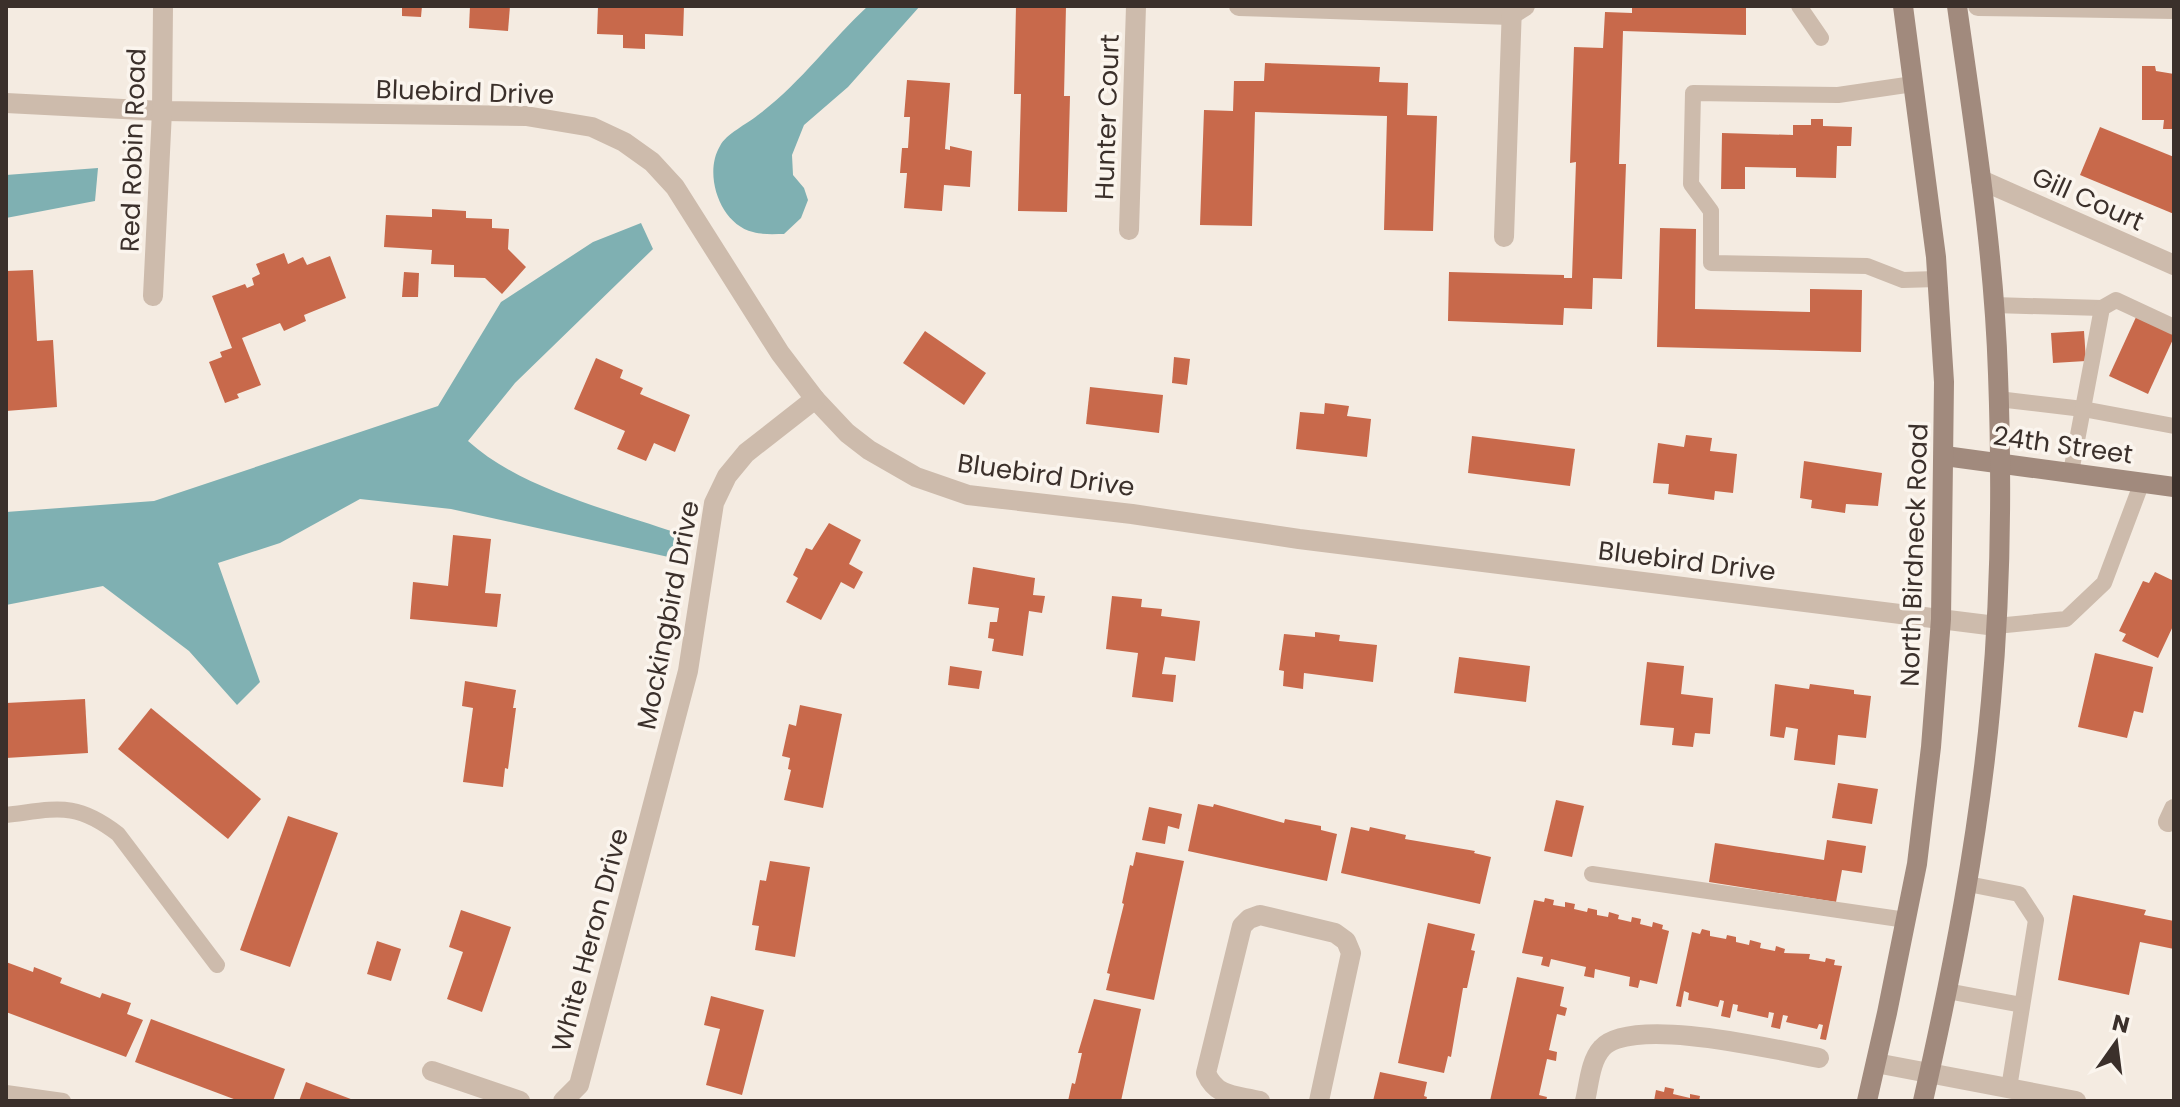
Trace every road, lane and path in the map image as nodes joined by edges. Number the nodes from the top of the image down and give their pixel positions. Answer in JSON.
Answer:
{"nodes":[{"id":1,"x":163,"y":6,"type":"edge"},
{"id":2,"x":1136,"y":6,"type":"edge"},
{"id":3,"x":1239,"y":6,"type":"edge"},
{"id":4,"x":1799,"y":6,"type":"edge"},
{"id":5,"x":1903,"y":6,"type":"edge"},
{"id":6,"x":1957,"y":6,"type":"edge"},
{"id":7,"x":1978,"y":6,"type":"edge"},
{"id":8,"x":2028,"y":6,"type":"edge"},
{"id":9,"x":2164,"y":8,"type":"edge"},
{"id":10,"x":1516,"y":9,"type":"edge"},
{"id":11,"x":1821,"y":38,"type":"dead end"},
{"id":12,"x":1913,"y":84,"type":"junction"},
{"id":13,"x":6,"y":103,"type":"edge"},
{"id":14,"x":162,"y":111,"type":"junction"},
{"id":15,"x":1981,"y":180,"type":"junction"},
{"id":16,"x":1129,"y":230,"type":"dead end"},
{"id":17,"x":1504,"y":237,"type":"dead end"},
{"id":18,"x":2174,"y":265,"type":"edge"},
{"id":19,"x":1937,"y":279,"type":"junction"},
{"id":20,"x":153,"y":296,"type":"dead end"},
{"id":21,"x":1993,"y":305,"type":"junction"},
{"id":22,"x":2102,"y":308,"type":"junction"},
{"id":23,"x":2174,"y":327,"type":"edge"},
{"id":24,"x":815,"y":399,"type":"junction"},
{"id":25,"x":1998,"y":399,"type":"junction"},
{"id":26,"x":2083,"y":409,"type":"junction"},
{"id":27,"x":2174,"y":426,"type":"edge"},
{"id":28,"x":1945,"y":456,"type":"junction"},
{"id":29,"x":1999,"y":462,"type":"junction"},
{"id":30,"x":2071,"y":472,"type":"junction"},
{"id":31,"x":2142,"y":482,"type":"junction"},
{"id":32,"x":2174,"y":487,"type":"edge"},
{"id":33,"x":1941,"y":619,"type":"junction"},
{"id":34,"x":1996,"y":626,"type":"junction"},
{"id":35,"x":658,"y":786,"type":"joint"},
{"id":36,"x":6,"y":815,"type":"edge"},
{"id":37,"x":1592,"y":874,"type":"dead end"},
{"id":38,"x":1968,"y":884,"type":"junction"},
{"id":39,"x":1906,"y":920,"type":"junction"},
{"id":40,"x":217,"y":965,"type":"dead end"},
{"id":41,"x":1947,"y":991,"type":"junction"},
{"id":42,"x":2022,"y":1005,"type":"junction"},
{"id":43,"x":1819,"y":1058,"type":"dead end"},
{"id":44,"x":1876,"y":1063,"type":"junction"},
{"id":45,"x":432,"y":1071,"type":"dead end"},
{"id":46,"x":1929,"y":1072,"type":"junction"},
{"id":47,"x":2009,"y":1088,"type":"junction"},
{"id":48,"x":6,"y":1093,"type":"edge"},
{"id":49,"x":63,"y":1101,"type":"edge"},
{"id":50,"x":520,"y":1101,"type":"edge"},
{"id":51,"x":563,"y":1101,"type":"edge"},
{"id":52,"x":1260,"y":1101,"type":"edge"},
{"id":53,"x":1319,"y":1101,"type":"edge"},
{"id":54,"x":1585,"y":1101,"type":"edge"},
{"id":55,"x":1867,"y":1101,"type":"edge"},
{"id":56,"x":1923,"y":1101,"type":"edge"},
{"id":57,"x":2076,"y":1101,"type":"edge"}],
"edges":[{"from":1,"to":14,"type":"street","name":"Red Robin Road"},
{"from":2,"to":16,"type":"street","name":"Hunter Court"},
{"from":3,"to":10,"type":"street"},
{"from":4,"to":11,"type":"lane"},
{"from":5,"to":12,"type":"main road","name":"North Birdneck Road"},
{"from":6,"to":15,"type":"main road"},
{"from":7,"to":8,"type":"street"},
{"from":8,"to":9,"type":"street"},
{"from":10,"to":17,"type":"street"},
{"from":12,"to":19,"type":"main road","name":"North Birdneck Road"},
{"from":12,"to":19,"type":"lane"},
{"from":13,"to":14,"type":"street","name":"Bluebird Drive"},
{"from":14,"to":20,"type":"street","name":"Red Robin Road"},
{"from":14,"to":24,"type":"street","name":"Bluebird Drive"},
{"from":15,"to":18,"type":"street","name":"Gill Court"},
{"from":15,"to":21,"type":"main road"},
{"from":19,"to":28,"type":"main road","name":"North Birdneck Road"},
{"from":21,"to":22,"type":"lane"},
{"from":21,"to":25,"type":"main road"},
{"from":22,"to":23,"type":"lane"},
{"from":22,"to":26,"type":"lane"},
{"from":24,"to":33,"type":"street","name":"Bluebird Drive"},
{"from":24,"to":35,"type":"street","name":"Mockingbird Drive"},
{"from":25,"to":26,"type":"lane"},
{"from":25,"to":29,"type":"main road"},
{"from":26,"to":27,"type":"lane"},
{"from":26,"to":30,"type":"lane"},
{"from":28,"to":29,"type":"main road","name":"24th Street"},
{"from":28,"to":33,"type":"main road","name":"North Birdneck Road"},
{"from":29,"to":30,"type":"main road","name":"24th Street"},
{"from":29,"to":34,"type":"main road"},
{"from":30,"to":31,"type":"main road","name":"24th Street"},
{"from":31,"to":32,"type":"main road","name":"24th Street"},
{"from":31,"to":34,"type":"lane"},
{"from":33,"to":34,"type":"street","name":"Bluebird Drive"},
{"from":33,"to":39,"type":"main road","name":"North Birdneck Road"},
{"from":34,"to":38,"type":"main road"},
{"from":35,"to":51,"type":"street","name":"White Heron Drive"},
{"from":36,"to":40,"type":"lane"},
{"from":37,"to":39,"type":"lane"},
{"from":38,"to":41,"type":"main road"},
{"from":38,"to":42,"type":"lane"},
{"from":39,"to":44,"type":"main road","name":"North Birdneck Road"},
{"from":41,"to":42,"type":"lane"},
{"from":41,"to":46,"type":"main road"},
{"from":42,"to":47,"type":"lane"},
{"from":43,"to":54,"type":"street"},
{"from":44,"to":46,"type":"street"},
{"from":44,"to":55,"type":"main road","name":"North Birdneck Road"},
{"from":45,"to":50,"type":"street"},
{"from":46,"to":47,"type":"street"},
{"from":46,"to":56,"type":"main road"},
{"from":47,"to":57,"type":"street"},
{"from":48,"to":49,"type":"lane"},
{"from":52,"to":53,"type":"street"}]}
